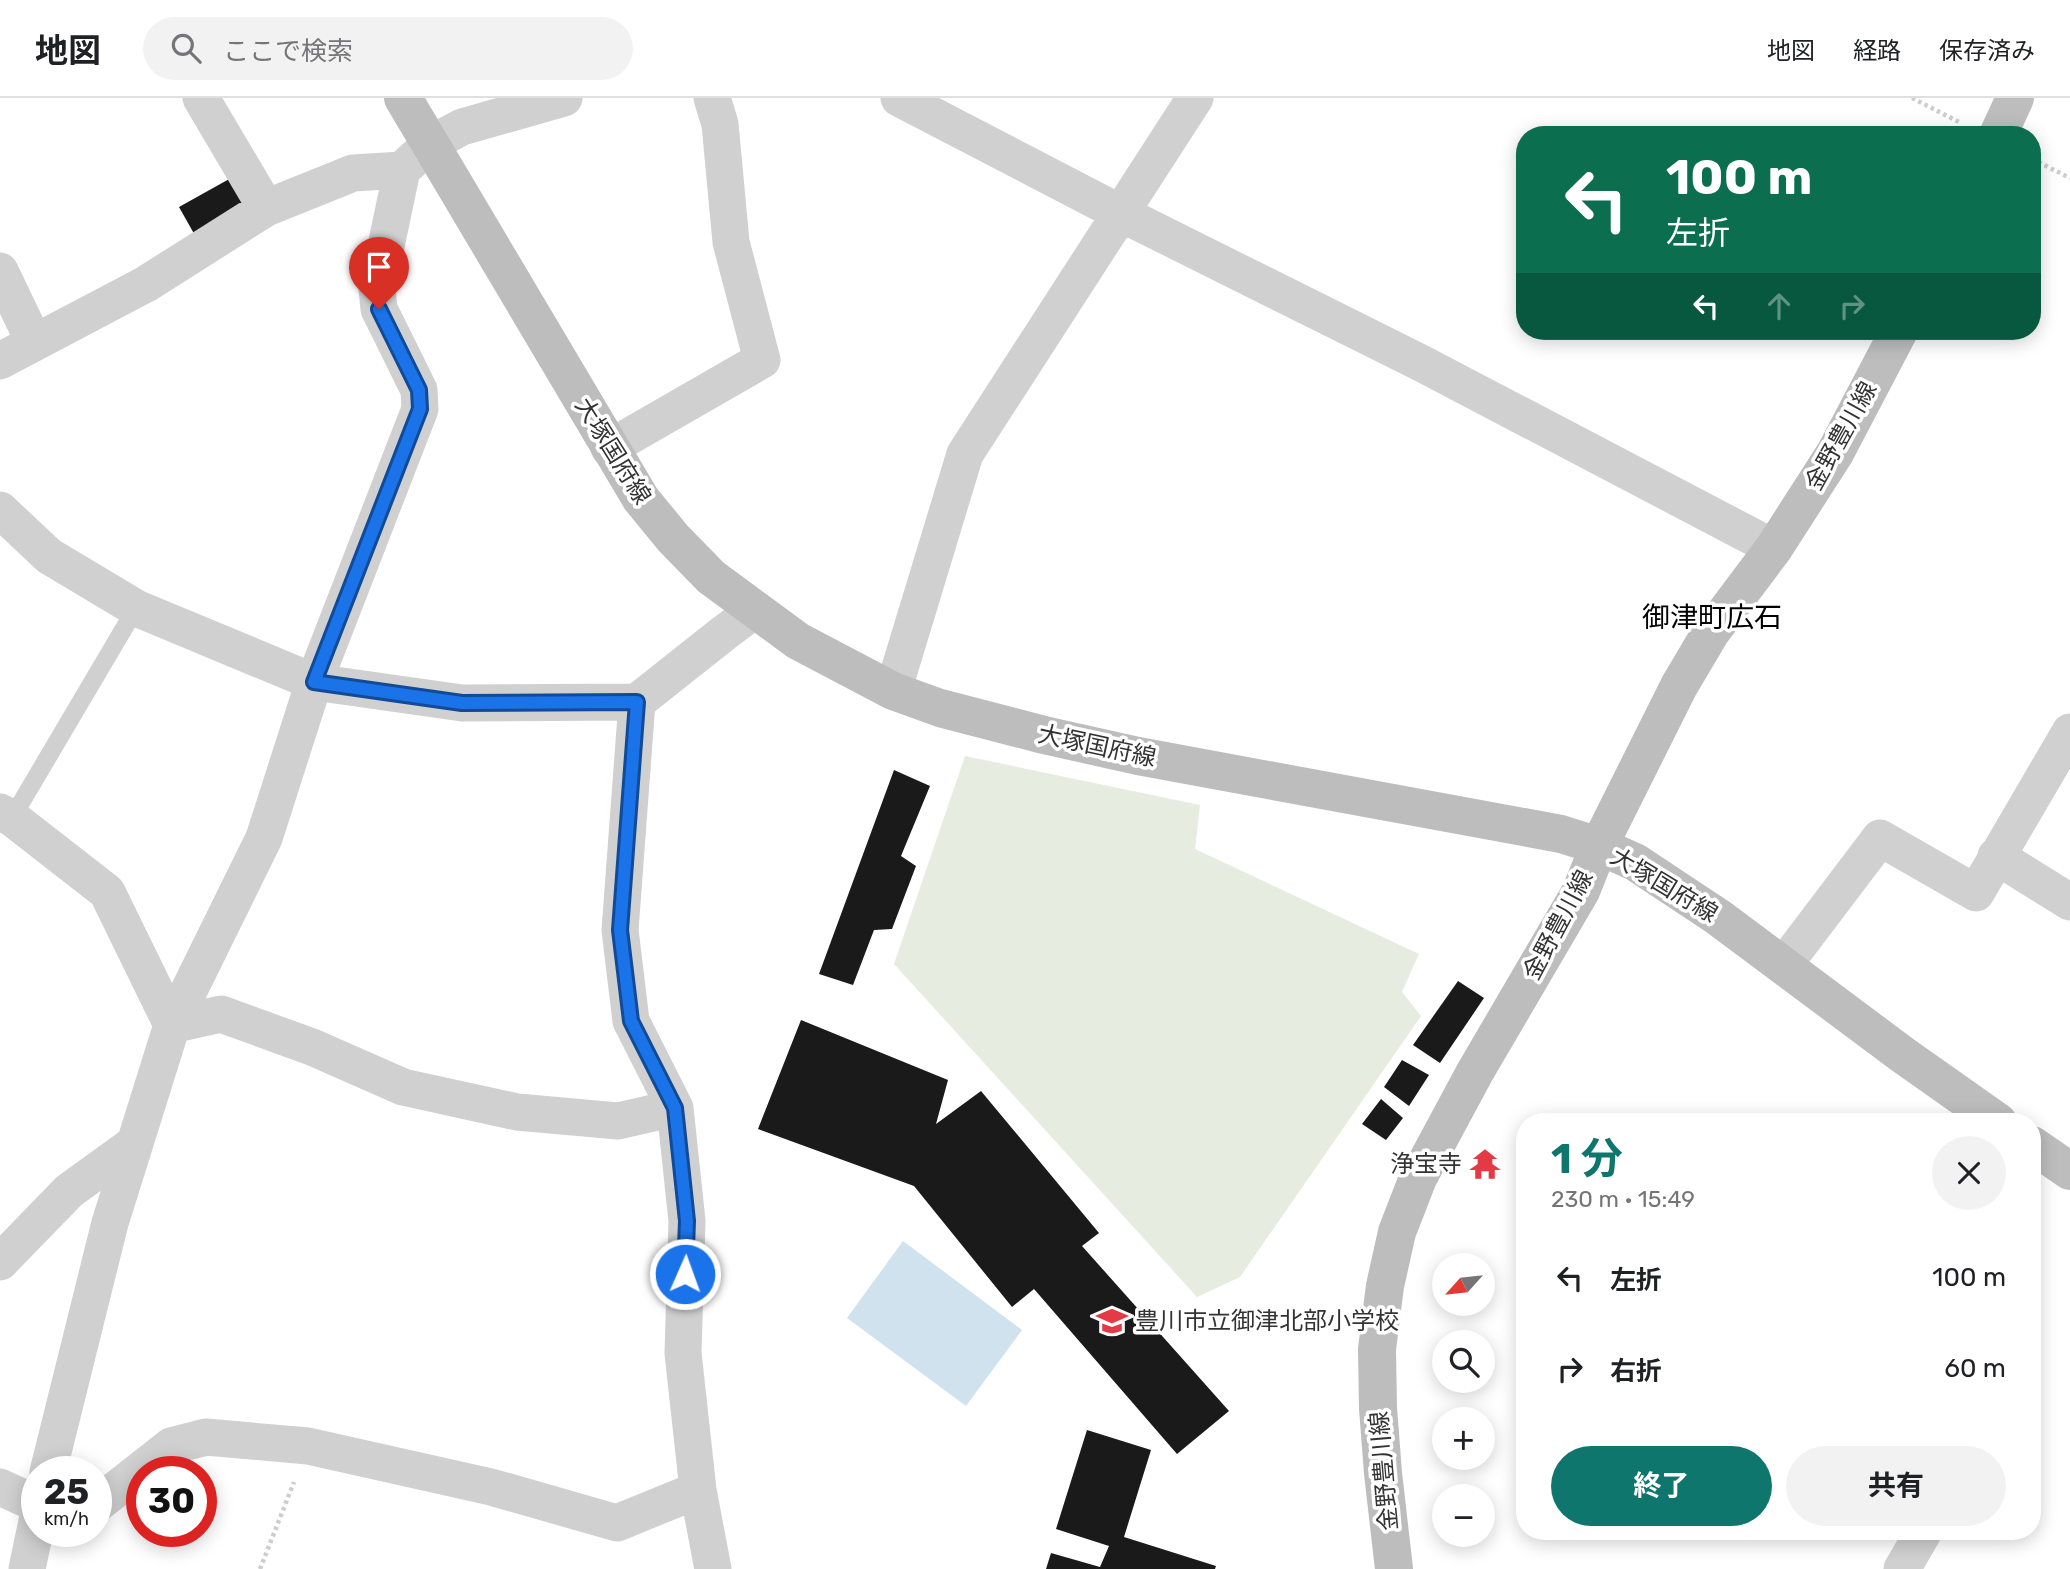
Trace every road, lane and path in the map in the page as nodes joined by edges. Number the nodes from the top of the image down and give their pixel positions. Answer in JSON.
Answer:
{"nodes":[{"id":1,"x":201,"y":98,"type":"edge"},
{"id":2,"x":403,"y":98,"type":"edge"},
{"id":3,"x":564,"y":98,"type":"edge"},
{"id":4,"x":712,"y":98,"type":"edge"},
{"id":5,"x":899,"y":98,"type":"edge"},
{"id":6,"x":1195,"y":98,"type":"edge"},
{"id":7,"x":1912,"y":98,"type":"edge"},
{"id":8,"x":2015,"y":98,"type":"edge"},
{"id":9,"x":1972,"y":126,"type":"edge"},
{"id":10,"x":1990,"y":126,"type":"edge"},
{"id":11,"x":430,"y":144,"type":"junction"},
{"id":12,"x":2041,"y":164,"type":"edge"},
{"id":13,"x":402,"y":170,"type":"junction"},
{"id":14,"x":2070,"y":178,"type":"edge"},
{"id":15,"x":266,"y":208,"type":"junction"},
{"id":16,"x":1120,"y":213,"type":"junction"},
{"id":17,"x":0,"y":271,"type":"edge"},
{"id":18,"x":1894,"y":340,"type":"edge"},
{"id":19,"x":34,"y":342,"type":"junction"},
{"id":20,"x":0,"y":361,"type":"edge"},
{"id":21,"x":609,"y":448,"type":"junction"},
{"id":22,"x":0,"y":510,"type":"edge"},
{"id":23,"x":1774,"y":548,"type":"junction"},
{"id":24,"x":136,"y":608,"type":"junction"},
{"id":25,"x":755,"y":610,"type":"junction"},
{"id":26,"x":314,"y":682,"type":"junction"},
{"id":27,"x":892,"y":691,"type":"junction"},
{"id":28,"x":637,"y":702,"type":"junction"},
{"id":29,"x":2070,"y":732,"type":"edge"},
{"id":30,"x":6,"y":815,"type":"edge"},
{"id":31,"x":1599,"y":846,"type":"junction"},
{"id":32,"x":1996,"y":856,"type":"junction"},
{"id":33,"x":2070,"y":902,"type":"edge"},
{"id":34,"x":1783,"y":966,"type":"junction"},
{"id":35,"x":172,"y":1025,"type":"junction"},
{"id":36,"x":675,"y":1108,"type":"junction"},
{"id":37,"x":1985,"y":1113,"type":"edge"},
{"id":38,"x":134,"y":1144,"type":"junction"},
{"id":39,"x":2041,"y":1151,"type":"edge"},
{"id":40,"x":2070,"y":1171,"type":"edge"},
{"id":41,"x":0,"y":1262,"type":"edge"},
{"id":42,"x":308,"y":1446,"type":"junction"},
{"id":43,"x":52,"y":1456,"type":"edge"},
{"id":44,"x":0,"y":1488,"type":"edge"},
{"id":45,"x":698,"y":1490,"type":"junction"},
{"id":46,"x":112,"y":1492,"type":"edge"},
{"id":47,"x":21,"y":1497,"type":"edge"},
{"id":48,"x":1919,"y":1540,"type":"edge"},
{"id":49,"x":32,"y":1547,"type":"edge"},
{"id":50,"x":27,"y":1569,"type":"edge"},
{"id":51,"x":260,"y":1569,"type":"edge"},
{"id":52,"x":713,"y":1569,"type":"edge"},
{"id":53,"x":1394,"y":1569,"type":"edge"},
{"id":54,"x":1902,"y":1569,"type":"edge"}],
"edges":[{"from":1,"to":15,"type":"street"},
{"from":2,"to":11,"type":"main road","name":"大塚国府線"},
{"from":3,"to":11,"type":"street"},
{"from":4,"to":21,"type":"street"},
{"from":5,"to":16,"type":"street"},
{"from":6,"to":16,"type":"street"},
{"from":7,"to":9,"type":"path"},
{"from":8,"to":10,"type":"main road"},
{"from":11,"to":13,"type":"street"},
{"from":11,"to":21,"type":"main road","name":"大塚国府線"},
{"from":12,"to":14,"type":"path"},
{"from":13,"to":15,"type":"street"},
{"from":13,"to":26,"type":"street"},
{"from":15,"to":19,"type":"street"},
{"from":16,"to":23,"type":"street"},
{"from":16,"to":27,"type":"street"},
{"from":17,"to":19,"type":"street"},
{"from":18,"to":23,"type":"main road","name":"金野豊川線"},
{"from":19,"to":20,"type":"street"},
{"from":21,"to":25,"type":"main road","name":"大塚国府線"},
{"from":22,"to":24,"type":"street"},
{"from":23,"to":31,"type":"main road","name":"金野豊川線"},
{"from":24,"to":26,"type":"street"},
{"from":24,"to":30,"type":"lane"},
{"from":25,"to":27,"type":"main road","name":"大塚国府線"},
{"from":25,"to":28,"type":"street"},
{"from":26,"to":28,"type":"street"},
{"from":26,"to":35,"type":"street"},
{"from":27,"to":31,"type":"main road","name":"大塚国府線"},
{"from":28,"to":36,"type":"street"},
{"from":29,"to":32,"type":"street"},
{"from":30,"to":35,"type":"street"},
{"from":31,"to":34,"type":"main road","name":"大塚国府線"},
{"from":31,"to":53,"type":"main road","name":"金野豊川線"},
{"from":32,"to":33,"type":"street"},
{"from":32,"to":34,"type":"street"},
{"from":34,"to":37,"type":"main road","name":"大塚国府線"},
{"from":35,"to":36,"type":"street"},
{"from":35,"to":38,"type":"street"},
{"from":36,"to":45,"type":"street"},
{"from":38,"to":41,"type":"street"},
{"from":38,"to":43,"type":"street"},
{"from":39,"to":40,"type":"main road"},
{"from":42,"to":45,"type":"street"},
{"from":42,"to":46,"type":"street"},
{"from":42,"to":51,"type":"path"},
{"from":44,"to":47,"type":"street"},
{"from":45,"to":52,"type":"street"},
{"from":48,"to":54,"type":"street"},
{"from":49,"to":50,"type":"street"}]}
